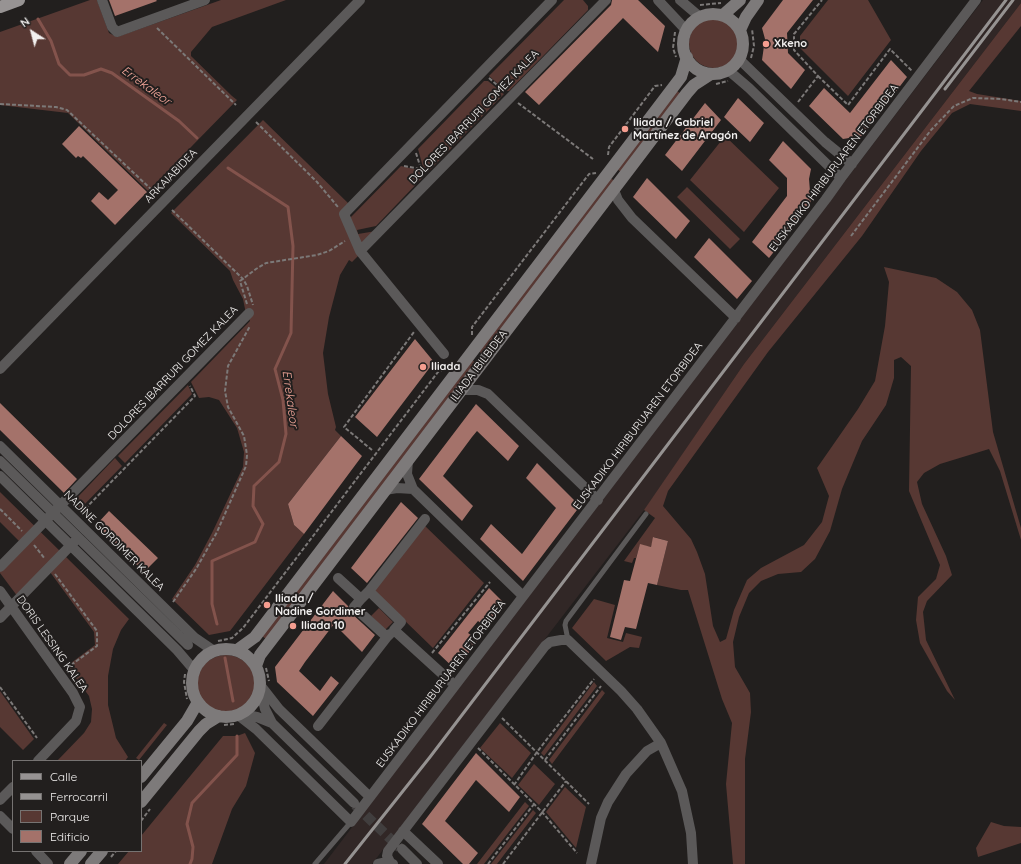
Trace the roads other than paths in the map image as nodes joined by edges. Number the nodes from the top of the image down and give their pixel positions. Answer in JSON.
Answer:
{"nodes":[{"id":1,"x":19,"y":0,"type":"edge"},
{"id":2,"x":102,"y":0,"type":"edge"},
{"id":3,"x":205,"y":0,"type":"edge"},
{"id":4,"x":360,"y":0,"type":"edge"},
{"id":5,"x":552,"y":0,"type":"edge"},
{"id":6,"x":606,"y":0,"type":"edge"},
{"id":7,"x":658,"y":0,"type":"edge"},
{"id":8,"x":680,"y":0,"type":"edge"},
{"id":9,"x":740,"y":0,"type":"edge"},
{"id":10,"x":758,"y":0,"type":"edge"},
{"id":11,"x":976,"y":0,"type":"edge"},
{"id":12,"x":0,"y":7,"type":"edge"},
{"id":13,"x":695,"y":13,"type":"junction"},
{"id":14,"x":723,"y":15,"type":"junction"},
{"id":15,"x":683,"y":26,"type":"junction"},
{"id":16,"x":740,"y":30,"type":"junction"},
{"id":17,"x":681,"y":58,"type":"junction"},
{"id":18,"x":743,"y":62,"type":"junction"},
{"id":19,"x":732,"y":74,"type":"junction"},
{"id":20,"x":711,"y":79,"type":"junction"},
{"id":21,"x":852,"y":164,"type":"junction"},
{"id":22,"x":840,"y":178,"type":"junction"},
{"id":23,"x":614,"y":190,"type":"junction"},
{"id":24,"x":360,"y":251,"type":"junction"},
{"id":25,"x":251,"y":311,"type":"road end"},
{"id":26,"x":736,"y":318,"type":"junction"},
{"id":27,"x":444,"y":354,"type":"dead end"},
{"id":28,"x":0,"y":369,"type":"edge"},
{"id":29,"x":461,"y":390,"type":"junction"},
{"id":30,"x":0,"y":446,"type":"edge"},
{"id":31,"x":408,"y":460,"type":"junction"},
{"id":32,"x":0,"y":461,"type":"edge"},
{"id":33,"x":0,"y":476,"type":"edge"},
{"id":34,"x":413,"y":489,"type":"junction"},
{"id":35,"x":385,"y":490,"type":"junction"},
{"id":36,"x":598,"y":500,"type":"junction"},
{"id":37,"x":60,"y":505,"type":"junction"},
{"id":38,"x":53,"y":513,"type":"junction"},
{"id":39,"x":646,"y":514,"type":"dead end"},
{"id":40,"x":425,"y":519,"type":"dead end"},
{"id":41,"x":45,"y":520,"type":"junction"},
{"id":42,"x":78,"y":538,"type":"junction"},
{"id":43,"x":71,"y":546,"type":"junction"},
{"id":44,"x":0,"y":567,"type":"edge"},
{"id":45,"x":338,"y":578,"type":"dead end"},
{"id":46,"x":0,"y":591,"type":"edge"},
{"id":47,"x":369,"y":591,"type":"junction"},
{"id":48,"x":523,"y":596,"type":"junction"},
{"id":49,"x":361,"y":600,"type":"junction"},
{"id":50,"x":11,"y":607,"type":"junction"},
{"id":51,"x":0,"y":618,"type":"edge"},
{"id":52,"x":390,"y":634,"type":"junction"},
{"id":53,"x":568,"y":640,"type":"junction"},
{"id":54,"x":188,"y":645,"type":"dead end"},
{"id":55,"x":215,"y":646,"type":"junction"},
{"id":56,"x":237,"y":650,"type":"junction"},
{"id":57,"x":261,"y":665,"type":"junction"},
{"id":58,"x":194,"y":671,"type":"junction"},
{"id":59,"x":450,"y":681,"type":"dead end"},
{"id":60,"x":263,"y":690,"type":"junction"},
{"id":61,"x":198,"y":702,"type":"junction"},
{"id":62,"x":241,"y":716,"type":"junction"},
{"id":63,"x":220,"y":721,"type":"junction"},
{"id":64,"x":272,"y":723,"type":"junction"},
{"id":65,"x":318,"y":726,"type":"dead end"},
{"id":66,"x":661,"y":743,"type":"junction"},
{"id":67,"x":39,"y":760,"type":"edge"},
{"id":68,"x":142,"y":776,"type":"edge"},
{"id":69,"x":12,"y":788,"type":"edge"},
{"id":70,"x":370,"y":797,"type":"junction"},
{"id":71,"x":0,"y":800,"type":"edge"},
{"id":72,"x":142,"y":801,"type":"edge"},
{"id":73,"x":354,"y":804,"type":"tunnel mouth"},
{"id":74,"x":0,"y":816,"type":"edge"},
{"id":75,"x":351,"y":822,"type":"junction"},
{"id":76,"x":12,"y":828,"type":"edge"},
{"id":77,"x":403,"y":831,"type":"junction"},
{"id":78,"x":402,"y":849,"type":"tunnel mouth"},
{"id":79,"x":37,"y":852,"type":"edge"},
{"id":80,"x":80,"y":852,"type":"edge"},
{"id":81,"x":101,"y":852,"type":"edge"},
{"id":82,"x":386,"y":863,"type":"edge"},
{"id":83,"x":48,"y":864,"type":"edge"},
{"id":84,"x":70,"y":864,"type":"edge"},
{"id":85,"x":91,"y":864,"type":"edge"},
{"id":86,"x":315,"y":864,"type":"edge"},
{"id":87,"x":417,"y":864,"type":"edge"},
{"id":88,"x":438,"y":864,"type":"edge"},
{"id":89,"x":591,"y":864,"type":"edge"},
{"id":90,"x":693,"y":864,"type":"edge"}],
"edges":[{"from":1,"to":12,"type":"main road"},
{"from":2,"to":3,"type":"street"},
{"from":4,"to":28,"type":"street","name":"ARKAIABIDEA"},
{"from":5,"to":24,"type":"street"},
{"from":6,"to":24,"type":"street","name":"DOLORES IBARRURI GOMEZ KALEA"},
{"from":7,"to":15,"type":"street"},
{"from":8,"to":13,"type":"street"},
{"from":9,"to":14,"type":"street"},
{"from":10,"to":16,"type":"street"},
{"from":11,"to":21,"type":"street","name":"EUSKADIKO HIRIBURUAREN ETORBIDEA"},
{"from":13,"to":14,"type":"street"},
{"from":13,"to":15,"type":"street"},
{"from":14,"to":16,"type":"street"},
{"from":15,"to":17,"type":"street"},
{"from":16,"to":18,"type":"street"},
{"from":17,"to":20,"type":"street"},
{"from":17,"to":56,"type":"street","name":"ILIADA IBILBIDEA"},
{"from":18,"to":19,"type":"street"},
{"from":18,"to":21,"type":"street"},
{"from":19,"to":20,"type":"street"},
{"from":19,"to":22,"type":"street"},
{"from":20,"to":23,"type":"street","name":"ILIADA IBILBIDEA"},
{"from":21,"to":22,"type":"street","name":"EUSKADIKO HIRIBURUAREN ETORBIDEA"},
{"from":22,"to":26,"type":"street","name":"EUSKADIKO HIRIBURUAREN ETORBIDEA"},
{"from":23,"to":26,"type":"street"},
{"from":23,"to":29,"type":"street","name":"ILIADA IBILBIDEA"},
{"from":24,"to":27,"type":"street"},
{"from":25,"to":37,"type":"street","name":"DOLORES IBARRURI GOMEZ KALEA"},
{"from":26,"to":36,"type":"street","name":"EUSKADIKO HIRIBURUAREN ETORBIDEA"},
{"from":29,"to":31,"type":"street","name":"ILIADA IBILBIDEA"},
{"from":29,"to":36,"type":"street"},
{"from":30,"to":37,"type":"street","name":"NADINE GORDIMER KALEA"},
{"from":31,"to":34,"type":"street"},
{"from":31,"to":35,"type":"street","name":"ILIADA IBILBIDEA"},
{"from":32,"to":38,"type":"street","name":"NADINE GORDIMER KALEA"},
{"from":33,"to":41,"type":"street"},
{"from":34,"to":35,"type":"street"},
{"from":34,"to":48,"type":"street"},
{"from":35,"to":57,"type":"street","name":"ILIADA IBILBIDEA"},
{"from":36,"to":48,"type":"street","name":"EUSKADIKO HIRIBURUAREN ETORBIDEA"},
{"from":37,"to":38,"type":"street","name":"DOLORES IBARRURI GOMEZ KALEA"},
{"from":37,"to":55,"type":"street","name":"NADINE GORDIMER KALEA"},
{"from":38,"to":41,"type":"street","name":"DOLORES IBARRURI GOMEZ KALEA"},
{"from":38,"to":42,"type":"street","name":"NADINE GORDIMER KALEA"},
{"from":39,"to":53,"type":"lane"},
{"from":40,"to":47,"type":"street"},
{"from":41,"to":43,"type":"street"},
{"from":41,"to":44,"type":"street","name":"DOLORES IBARRURI GOMEZ KALEA"},
{"from":42,"to":43,"type":"street"},
{"from":42,"to":54,"type":"street","name":"NADINE GORDIMER KALEA"},
{"from":43,"to":50,"type":"street"},
{"from":43,"to":58,"type":"street"},
{"from":45,"to":49,"type":"street"},
{"from":46,"to":50,"type":"street","name":"DORIS LESSING KALEA"},
{"from":47,"to":49,"type":"street"},
{"from":47,"to":52,"type":"street"},
{"from":48,"to":70,"type":"street","name":"EUSKADIKO HIRIBURUAREN ETORBIDEA"},
{"from":49,"to":52,"type":"street"},
{"from":50,"to":51,"type":"street"},
{"from":50,"to":67,"type":"street","name":"DORIS LESSING KALEA"},
{"from":52,"to":59,"type":"street"},
{"from":52,"to":65,"type":"street"},
{"from":53,"to":66,"type":"street"},
{"from":53,"to":77,"type":"street"},
{"from":55,"to":56,"type":"street"},
{"from":55,"to":58,"type":"street"},
{"from":56,"to":57,"type":"street"},
{"from":57,"to":60,"type":"street"},
{"from":58,"to":61,"type":"street"},
{"from":60,"to":62,"type":"street"},
{"from":60,"to":64,"type":"street"},
{"from":60,"to":70,"type":"street"},
{"from":61,"to":63,"type":"street"},
{"from":61,"to":68,"type":"street"},
{"from":62,"to":63,"type":"street"},
{"from":62,"to":64,"type":"street"},
{"from":62,"to":75,"type":"street"},
{"from":63,"to":72,"type":"street"},
{"from":64,"to":73,"type":"street"},
{"from":66,"to":89,"type":"street"},
{"from":66,"to":90,"type":"street"},
{"from":69,"to":71,"type":"street"},
{"from":70,"to":75,"type":"street","name":"EUSKADIKO HIRIBURUAREN ETORBIDEA"},
{"from":74,"to":76,"type":"street"},
{"from":75,"to":86,"type":"lane","name":"EUSKADIKO HIRIBURUAREN ETORBIDEA"},
{"from":77,"to":82,"type":"street"},
{"from":77,"to":88,"type":"street"},
{"from":78,"to":87,"type":"street"},
{"from":79,"to":83,"type":"street"},
{"from":80,"to":84,"type":"street"},
{"from":81,"to":85,"type":"street"}]}
